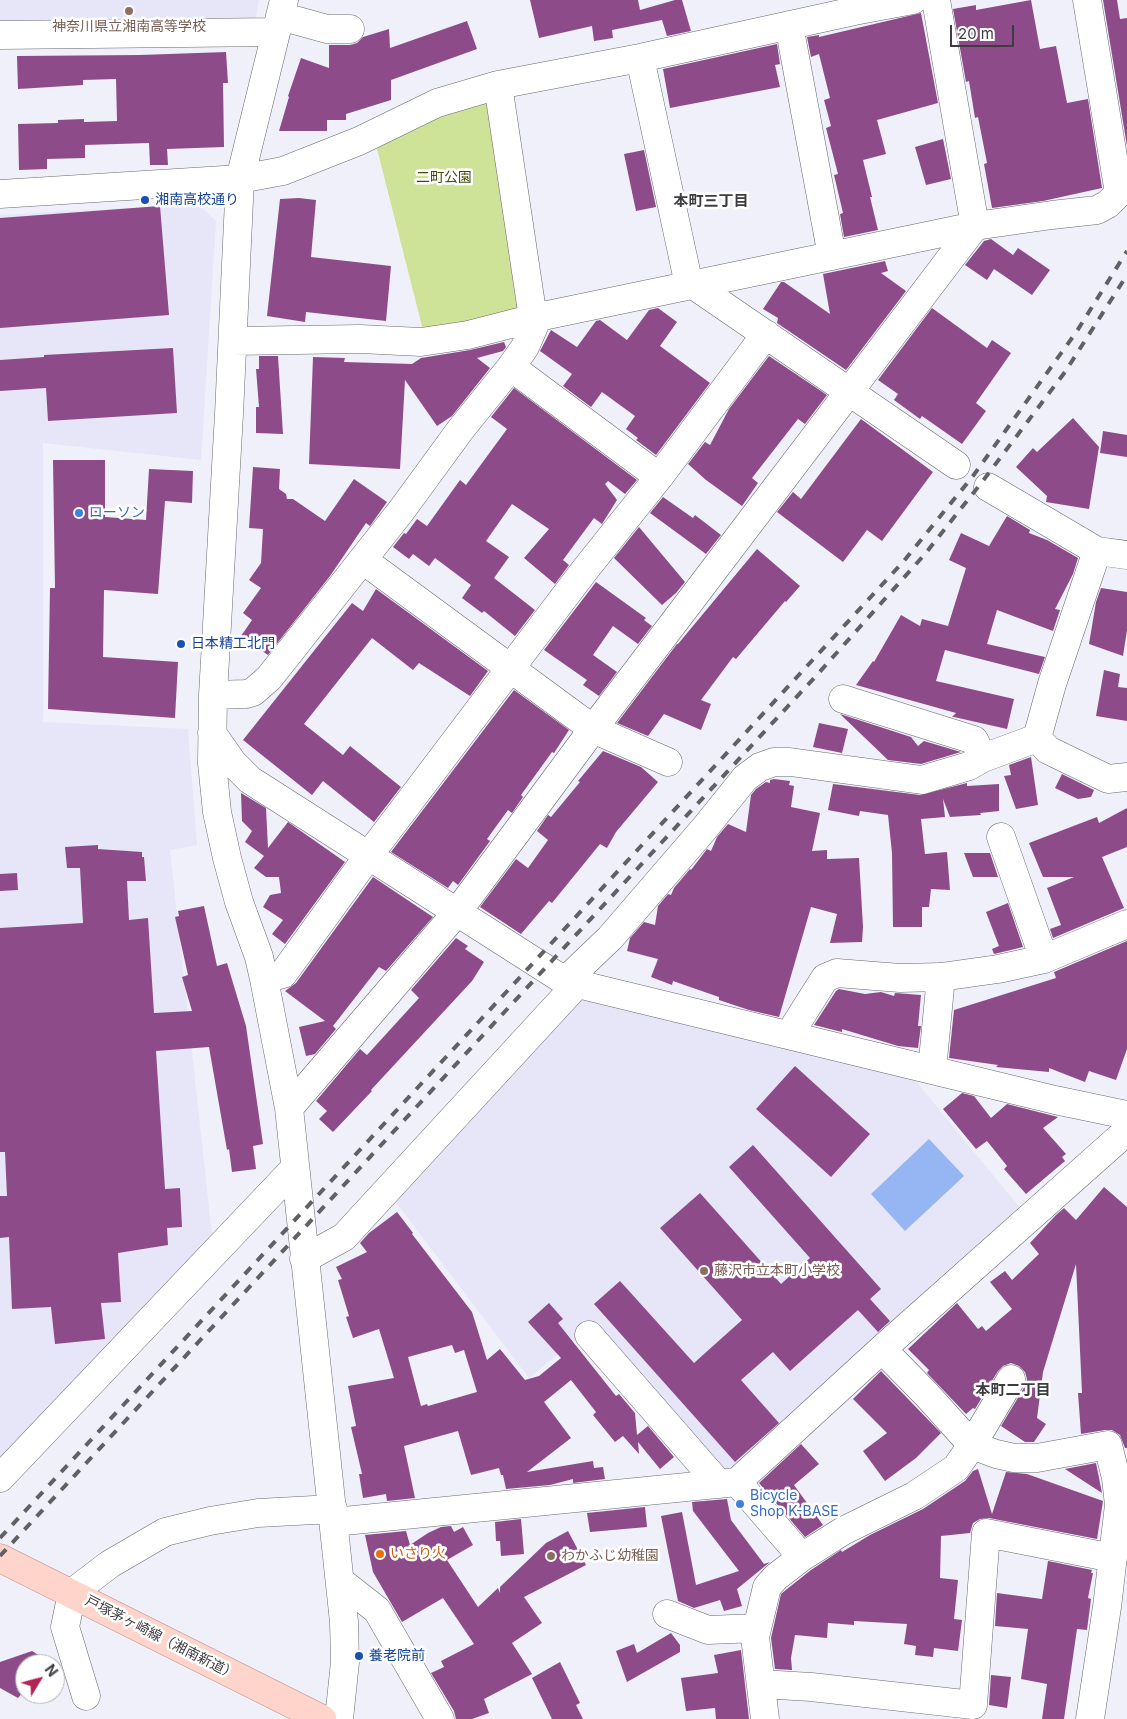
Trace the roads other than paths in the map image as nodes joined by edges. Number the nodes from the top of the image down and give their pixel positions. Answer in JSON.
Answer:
{"nodes":[{"id":1,"x":913,"y":0,"type":"edge"},
{"id":2,"x":936,"y":0,"type":"edge"},
{"id":3,"x":1087,"y":0,"type":"edge"},
{"id":4,"x":852,"y":5,"type":"edge"},
{"id":5,"x":280,"y":16,"type":"edge"},
{"id":6,"x":789,"y":25,"type":"junction"},
{"id":7,"x":350,"y":28,"type":"dead end"},
{"id":8,"x":0,"y":35,"type":"edge"},
{"id":9,"x":640,"y":58,"type":"junction"},
{"id":10,"x":498,"y":85,"type":"junction"},
{"id":11,"x":240,"y":179,"type":"junction"},
{"id":12,"x":0,"y":194,"type":"edge"},
{"id":13,"x":976,"y":226,"type":"junction"},
{"id":14,"x":832,"y":256,"type":"junction"},
{"id":15,"x":691,"y":284,"type":"junction"},
{"id":16,"x":535,"y":317,"type":"junction"},
{"id":17,"x":766,"y":334,"type":"junction"},
{"id":18,"x":233,"y":341,"type":"junction"},
{"id":19,"x":512,"y":367,"type":"junction"},
{"id":20,"x":848,"y":392,"type":"junction"},
{"id":21,"x":956,"y":465,"type":"dead end"},
{"id":22,"x":659,"y":477,"type":"junction"},
{"id":23,"x":988,"y":487,"type":"dead end"},
{"id":24,"x":1097,"y":551,"type":"junction"},
{"id":25,"x":1127,"y":555,"type":"edge"},
{"id":26,"x":363,"y":560,"type":"junction"},
{"id":27,"x":510,"y":669,"type":"junction"},
{"id":28,"x":213,"y":695,"type":"junction"},
{"id":29,"x":843,"y":699,"type":"dead end"},
{"id":30,"x":593,"y":729,"type":"junction"},
{"id":31,"x":212,"y":733,"type":"junction"},
{"id":32,"x":1037,"y":738,"type":"junction"},
{"id":33,"x":983,"y":758,"type":"junction"},
{"id":34,"x":668,"y":762,"type":"dead end"},
{"id":35,"x":1127,"y":777,"type":"edge"},
{"id":36,"x":1001,"y":837,"type":"dead end"},
{"id":37,"x":368,"y":854,"type":"junction"},
{"id":38,"x":458,"y":911,"type":"junction"},
{"id":39,"x":1127,"y":924,"type":"edge"},
{"id":40,"x":1044,"y":960,"type":"junction"},
{"id":41,"x":941,"y":977,"type":"junction"},
{"id":42,"x":264,"y":979,"type":"junction"},
{"id":43,"x":571,"y":982,"type":"junction"},
{"id":44,"x":788,"y":1035,"type":"junction"},
{"id":45,"x":932,"y":1070,"type":"junction"},
{"id":46,"x":289,"y":1108,"type":"junction"},
{"id":47,"x":1127,"y":1115,"type":"edge"},
{"id":48,"x":1127,"y":1131,"type":"edge"},
{"id":49,"x":295,"y":1168,"type":"junction"},
{"id":50,"x":304,"y":1259,"type":"junction"},
{"id":51,"x":589,"y":1335,"type":"dead end"},
{"id":52,"x":882,"y":1349,"type":"junction"},
{"id":53,"x":1011,"y":1379,"type":"dead end"},
{"id":54,"x":972,"y":1445,"type":"junction"},
{"id":55,"x":0,"y":1478,"type":"edge"},
{"id":56,"x":728,"y":1483,"type":"junction"},
{"id":57,"x":1123,"y":1505,"type":"edge"},
{"id":58,"x":333,"y":1516,"type":"junction"},
{"id":59,"x":802,"y":1557,"type":"junction"},
{"id":60,"x":0,"y":1558,"type":"edge"},
{"id":61,"x":1113,"y":1558,"type":"junction"},
{"id":62,"x":340,"y":1581,"type":"junction"},
{"id":63,"x":72,"y":1593,"type":"junction"},
{"id":64,"x":667,"y":1614,"type":"dead end"},
{"id":65,"x":757,"y":1628,"type":"junction"},
{"id":66,"x":761,"y":1684,"type":"junction"},
{"id":67,"x":86,"y":1696,"type":"dead end"},
{"id":68,"x":322,"y":1719,"type":"edge"},
{"id":69,"x":339,"y":1719,"type":"edge"},
{"id":70,"x":440,"y":1719,"type":"edge"},
{"id":71,"x":765,"y":1719,"type":"edge"},
{"id":72,"x":1090,"y":1719,"type":"edge"}],
"edges":[{"from":1,"to":4,"type":"street"},
{"from":2,"to":13,"type":"street"},
{"from":3,"to":13,"type":"street"},
{"from":4,"to":6,"type":"street"},
{"from":5,"to":7,"type":"street"},
{"from":5,"to":8,"type":"street"},
{"from":5,"to":11,"type":"street"},
{"from":6,"to":9,"type":"street"},
{"from":6,"to":14,"type":"street"},
{"from":9,"to":10,"type":"street"},
{"from":9,"to":15,"type":"street"},
{"from":10,"to":11,"type":"street"},
{"from":10,"to":16,"type":"street"},
{"from":11,"to":12,"type":"street"},
{"from":11,"to":18,"type":"street"},
{"from":13,"to":14,"type":"street"},
{"from":13,"to":20,"type":"street"},
{"from":14,"to":15,"type":"street"},
{"from":15,"to":16,"type":"street"},
{"from":15,"to":17,"type":"street"},
{"from":16,"to":18,"type":"street"},
{"from":16,"to":19,"type":"street"},
{"from":17,"to":20,"type":"street"},
{"from":17,"to":22,"type":"street"},
{"from":18,"to":28,"type":"street"},
{"from":19,"to":22,"type":"street"},
{"from":19,"to":26,"type":"street"},
{"from":20,"to":21,"type":"street"},
{"from":20,"to":30,"type":"street"},
{"from":22,"to":27,"type":"street"},
{"from":23,"to":24,"type":"street"},
{"from":24,"to":25,"type":"street"},
{"from":24,"to":32,"type":"street"},
{"from":26,"to":27,"type":"street"},
{"from":26,"to":28,"type":"street"},
{"from":27,"to":30,"type":"street"},
{"from":27,"to":37,"type":"street"},
{"from":28,"to":31,"type":"street"},
{"from":29,"to":33,"type":"street"},
{"from":30,"to":34,"type":"street"},
{"from":30,"to":38,"type":"street"},
{"from":31,"to":37,"type":"street"},
{"from":31,"to":42,"type":"street"},
{"from":32,"to":33,"type":"street"},
{"from":32,"to":35,"type":"street"},
{"from":33,"to":43,"type":"street"},
{"from":36,"to":40,"type":"street"},
{"from":37,"to":38,"type":"street"},
{"from":37,"to":42,"type":"street"},
{"from":38,"to":43,"type":"street"},
{"from":38,"to":46,"type":"street"},
{"from":39,"to":40,"type":"street"},
{"from":40,"to":41,"type":"street"},
{"from":41,"to":44,"type":"street"},
{"from":41,"to":45,"type":"street"},
{"from":42,"to":46,"type":"street"},
{"from":43,"to":44,"type":"street"},
{"from":43,"to":50,"type":"street"},
{"from":44,"to":45,"type":"street"},
{"from":45,"to":47,"type":"street"},
{"from":46,"to":49,"type":"street"},
{"from":48,"to":52,"type":"street"},
{"from":49,"to":50,"type":"street"},
{"from":49,"to":55,"type":"street"},
{"from":50,"to":58,"type":"street"},
{"from":51,"to":56,"type":"street"},
{"from":52,"to":54,"type":"street"},
{"from":52,"to":56,"type":"street"},
{"from":53,"to":54,"type":"street"},
{"from":54,"to":57,"type":"street"},
{"from":54,"to":59,"type":"street"},
{"from":56,"to":58,"type":"street"},
{"from":56,"to":59,"type":"street"},
{"from":57,"to":61,"type":"street"},
{"from":58,"to":62,"type":"street"},
{"from":58,"to":63,"type":"street"},
{"from":59,"to":65,"type":"street"},
{"from":60,"to":63,"type":"main road","name":"戸塚茅ヶ崎線（湘南新道）"},
{"from":61,"to":66,"type":"street"},
{"from":61,"to":72,"type":"street"},
{"from":62,"to":69,"type":"street"},
{"from":62,"to":70,"type":"street"},
{"from":63,"to":67,"type":"street"},
{"from":63,"to":68,"type":"main road","name":"戸塚茅ヶ崎線（湘南新道）"},
{"from":64,"to":65,"type":"street"},
{"from":65,"to":66,"type":"street"},
{"from":66,"to":71,"type":"street"}]}
